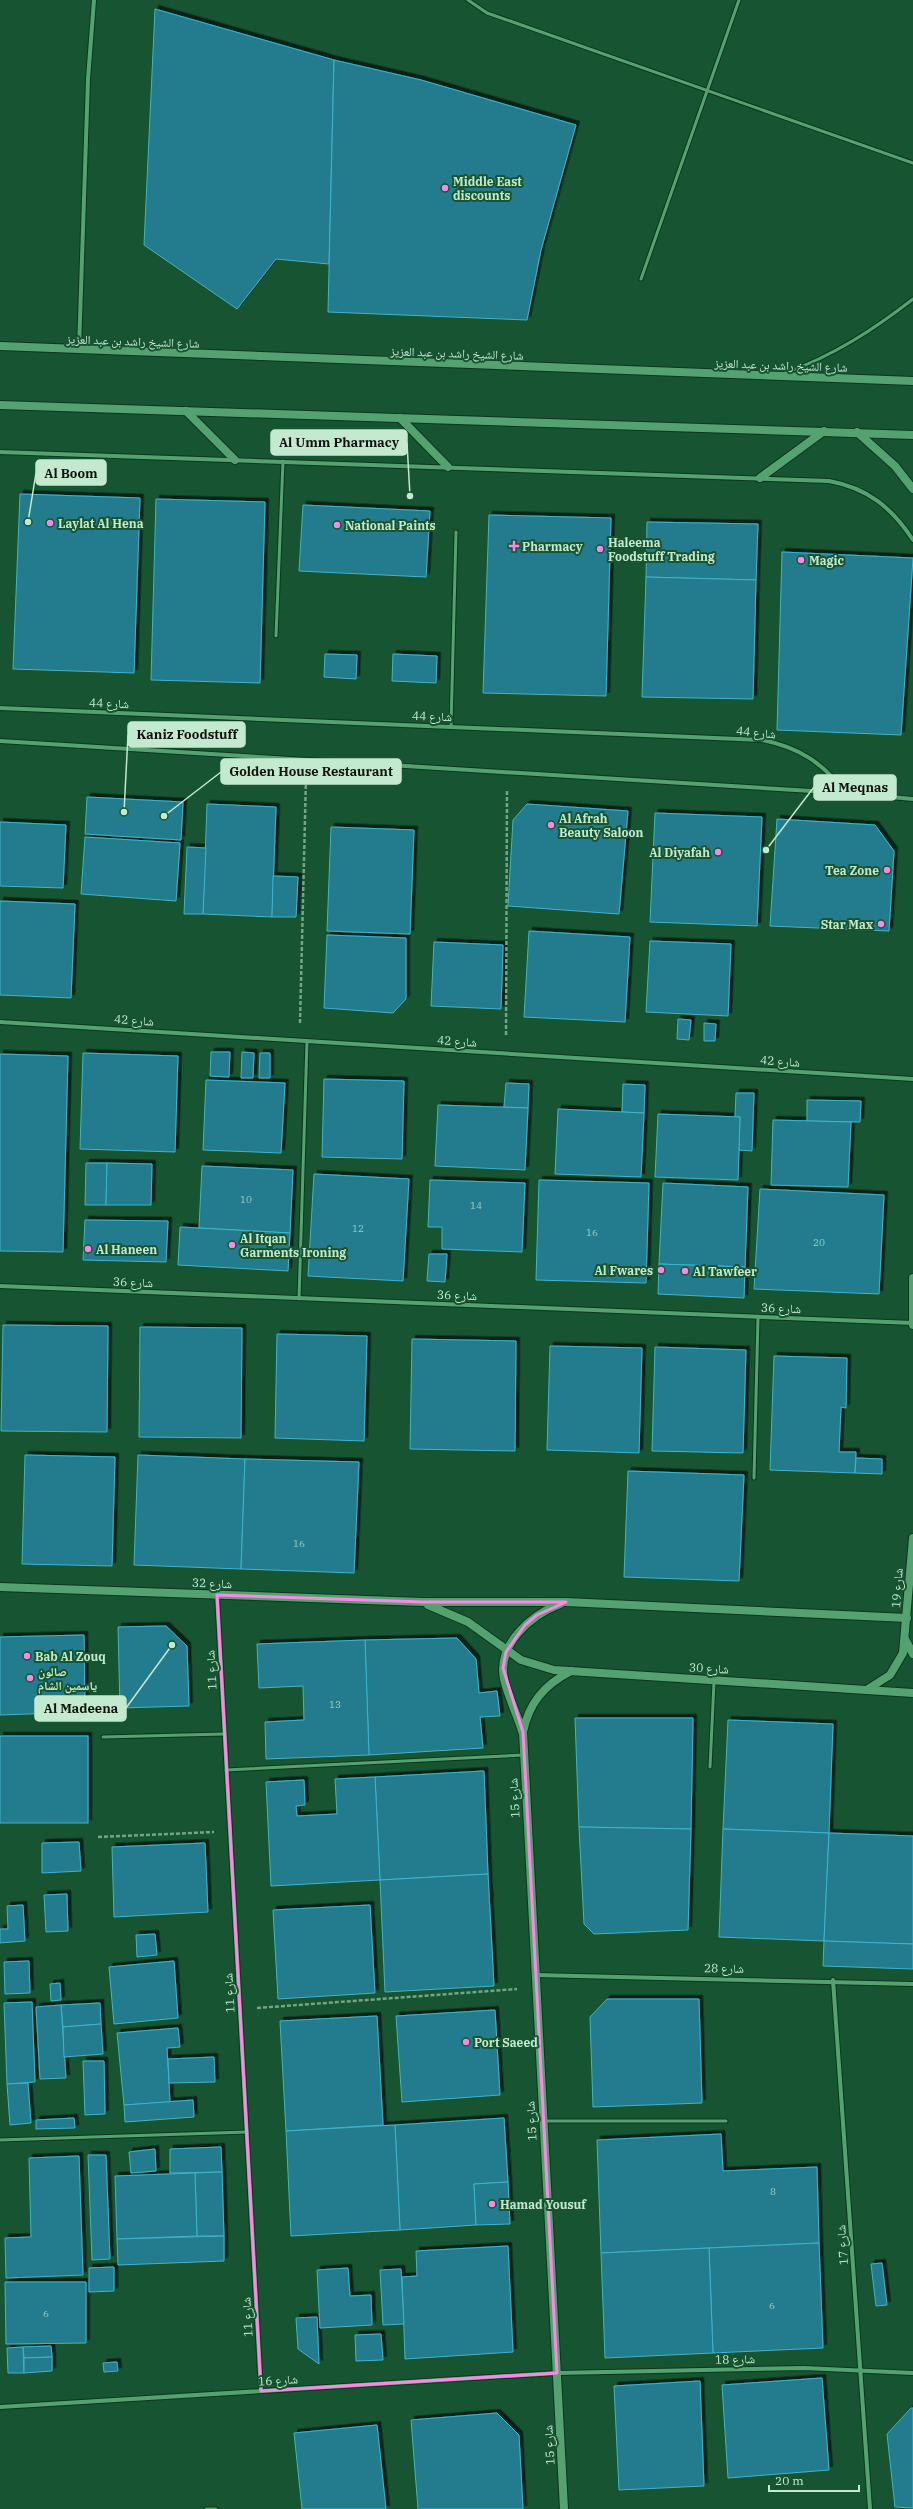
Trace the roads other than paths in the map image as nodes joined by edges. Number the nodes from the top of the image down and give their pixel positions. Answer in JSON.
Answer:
{"nodes":[{"id":1,"x":94,"y":0,"type":"edge"},
{"id":2,"x":468,"y":0,"type":"edge"},
{"id":3,"x":739,"y":0,"type":"edge"},
{"id":4,"x":708,"y":91,"type":"junction"},
{"id":5,"x":913,"y":163,"type":"edge"},
{"id":6,"x":640,"y":279,"type":"dead end"},
{"id":7,"x":913,"y":299,"type":"edge"},
{"id":8,"x":0,"y":346,"type":"edge"},
{"id":9,"x":79,"y":351,"type":"junction"},
{"id":10,"x":774,"y":377,"type":"junction"},
{"id":11,"x":913,"y":381,"type":"edge"},
{"id":12,"x":0,"y":405,"type":"edge"},
{"id":13,"x":186,"y":411,"type":"junction"},
{"id":14,"x":400,"y":418,"type":"junction"},
{"id":15,"x":824,"y":431,"type":"junction"},
{"id":16,"x":857,"y":432,"type":"junction"},
{"id":17,"x":913,"y":435,"type":"edge"},
{"id":18,"x":0,"y":452,"type":"edge"},
{"id":19,"x":235,"y":460,"type":"junction"},
{"id":20,"x":283,"y":461,"type":"junction"},
{"id":21,"x":448,"y":467,"type":"junction"},
{"id":22,"x":760,"y":478,"type":"junction"},
{"id":23,"x":913,"y":489,"type":"edge"},
{"id":24,"x":456,"y":532,"type":"dead end"},
{"id":25,"x":913,"y":540,"type":"edge"},
{"id":26,"x":276,"y":636,"type":"dead end"},
{"id":27,"x":0,"y":708,"type":"edge"},
{"id":28,"x":451,"y":727,"type":"junction"},
{"id":29,"x":0,"y":741,"type":"edge"},
{"id":30,"x":845,"y":793,"type":"junction"},
{"id":31,"x":913,"y":799,"type":"edge"},
{"id":32,"x":0,"y":1022,"type":"edge"},
{"id":33,"x":307,"y":1041,"type":"junction"},
{"id":34,"x":913,"y":1079,"type":"edge"},
{"id":35,"x":913,"y":1278,"type":"edge"},
{"id":36,"x":0,"y":1286,"type":"edge"},
{"id":37,"x":299,"y":1299,"type":"junction"},
{"id":38,"x":758,"y":1317,"type":"junction"},
{"id":39,"x":913,"y":1324,"type":"edge"},
{"id":40,"x":754,"y":1478,"type":"dead end"},
{"id":41,"x":913,"y":1538,"type":"edge"},
{"id":42,"x":0,"y":1587,"type":"edge"},
{"id":43,"x":217,"y":1595,"type":"junction"},
{"id":44,"x":423,"y":1602,"type":"junction"},
{"id":45,"x":566,"y":1602,"type":"junction"},
{"id":46,"x":907,"y":1618,"type":"junction"},
{"id":47,"x":905,"y":1639,"type":"junction"},
{"id":48,"x":506,"y":1652,"type":"junction"},
{"id":49,"x":913,"y":1654,"type":"edge"},
{"id":50,"x":571,"y":1672,"type":"junction"},
{"id":51,"x":714,"y":1680,"type":"junction"},
{"id":52,"x":868,"y":1689,"type":"junction"},
{"id":53,"x":913,"y":1694,"type":"edge"},
{"id":54,"x":523,"y":1732,"type":"junction"},
{"id":55,"x":224,"y":1734,"type":"junction"},
{"id":56,"x":103,"y":1737,"type":"dead end"},
{"id":57,"x":524,"y":1755,"type":"junction"},
{"id":58,"x":710,"y":1767,"type":"dead end"},
{"id":59,"x":226,"y":1770,"type":"junction"},
{"id":60,"x":535,"y":1975,"type":"junction"},
{"id":61,"x":834,"y":1980,"type":"junction"},
{"id":62,"x":913,"y":1984,"type":"edge"},
{"id":63,"x":543,"y":2121,"type":"junction"},
{"id":64,"x":726,"y":2121,"type":"dead end"},
{"id":65,"x":247,"y":2132,"type":"junction"},
{"id":66,"x":0,"y":2140,"type":"edge"},
{"id":67,"x":860,"y":2369,"type":"junction"},
{"id":68,"x":557,"y":2373,"type":"junction"},
{"id":69,"x":913,"y":2373,"type":"edge"},
{"id":70,"x":261,"y":2391,"type":"junction"},
{"id":71,"x":0,"y":2407,"type":"edge"},
{"id":72,"x":206,"y":2509,"type":"edge"},
{"id":73,"x":216,"y":2509,"type":"edge"},
{"id":74,"x":564,"y":2509,"type":"edge"},
{"id":75,"x":870,"y":2509,"type":"edge"}],
"edges":[{"from":1,"to":9,"type":"street"},
{"from":2,"to":4,"type":"lane"},
{"from":3,"to":4,"type":"lane"},
{"from":4,"to":5,"type":"lane"},
{"from":4,"to":6,"type":"lane"},
{"from":7,"to":10,"type":"lane"},
{"from":8,"to":9,"type":"street","name":"شارع الشيخ راشد بن عبد العزيز"},
{"from":9,"to":10,"type":"street","name":"شارع الشيخ راشد بن عبد العزيز"},
{"from":10,"to":11,"type":"street","name":"شارع الشيخ راشد بن عبد العزيز"},
{"from":12,"to":13,"type":"street"},
{"from":13,"to":14,"type":"street"},
{"from":13,"to":19,"type":"street"},
{"from":14,"to":15,"type":"street"},
{"from":14,"to":21,"type":"street"},
{"from":15,"to":16,"type":"street"},
{"from":15,"to":22,"type":"street"},
{"from":16,"to":17,"type":"street"},
{"from":16,"to":23,"type":"street"},
{"from":18,"to":19,"type":"street"},
{"from":19,"to":20,"type":"street"},
{"from":20,"to":21,"type":"street"},
{"from":20,"to":26,"type":"lane"},
{"from":21,"to":22,"type":"street"},
{"from":22,"to":25,"type":"street"},
{"from":24,"to":28,"type":"lane"},
{"from":27,"to":28,"type":"street","name":"شارع 44"},
{"from":28,"to":30,"type":"street","name":"شارع 44"},
{"from":29,"to":30,"type":"street"},
{"from":30,"to":31,"type":"street"},
{"from":32,"to":33,"type":"street","name":"شارع 42"},
{"from":33,"to":34,"type":"street","name":"شارع 42"},
{"from":33,"to":37,"type":"lane"},
{"from":35,"to":39,"type":"street"},
{"from":36,"to":37,"type":"street","name":"شارع 36"},
{"from":37,"to":38,"type":"street","name":"شارع 36"},
{"from":38,"to":39,"type":"street","name":"شارع 36"},
{"from":38,"to":40,"type":"lane"},
{"from":41,"to":46,"type":"street","name":"شارع 19"},
{"from":42,"to":43,"type":"street","name":"شارع 32"},
{"from":43,"to":44,"type":"street","name":"شارع 32"},
{"from":43,"to":55,"type":"street","name":"شارع 11"},
{"from":44,"to":45,"type":"street","name":"شارع 32"},
{"from":44,"to":48,"type":"street","name":"شارع 32"},
{"from":45,"to":46,"type":"street"},
{"from":45,"to":48,"type":"street","name":"شارع 15"},
{"from":46,"to":47,"type":"street","name":"شارع 19"},
{"from":47,"to":49,"type":"street"},
{"from":47,"to":52,"type":"street","name":"شارع 19"},
{"from":48,"to":50,"type":"street","name":"شارع 30"},
{"from":48,"to":54,"type":"street","name":"شارع 15"},
{"from":50,"to":51,"type":"street","name":"شارع 30"},
{"from":50,"to":54,"type":"street","name":"شارع 15"},
{"from":51,"to":52,"type":"street","name":"شارع 30"},
{"from":51,"to":58,"type":"lane"},
{"from":52,"to":53,"type":"street","name":"شارع 30"},
{"from":54,"to":57,"type":"street","name":"شارع 15"},
{"from":55,"to":56,"type":"lane"},
{"from":55,"to":59,"type":"street","name":"شارع 11"},
{"from":57,"to":59,"type":"lane"},
{"from":57,"to":60,"type":"street","name":"شارع 15"},
{"from":59,"to":65,"type":"street","name":"شارع 11"},
{"from":60,"to":61,"type":"street","name":"شارع 28"},
{"from":60,"to":63,"type":"street","name":"شارع 15"},
{"from":61,"to":62,"type":"street","name":"شارع 28"},
{"from":61,"to":67,"type":"street","name":"شارع 17"},
{"from":63,"to":64,"type":"lane"},
{"from":63,"to":68,"type":"street","name":"شارع 15"},
{"from":65,"to":66,"type":"lane"},
{"from":65,"to":70,"type":"street","name":"شارع 11"},
{"from":67,"to":68,"type":"street","name":"شارع 18"},
{"from":67,"to":69,"type":"street","name":"شارع 18"},
{"from":67,"to":75,"type":"street","name":"شارع 17"},
{"from":68,"to":70,"type":"street","name":"شارع 16"},
{"from":68,"to":74,"type":"street","name":"شارع 15"},
{"from":70,"to":71,"type":"street","name":"شارع 16"},
{"from":72,"to":73,"type":"lane"}]}
